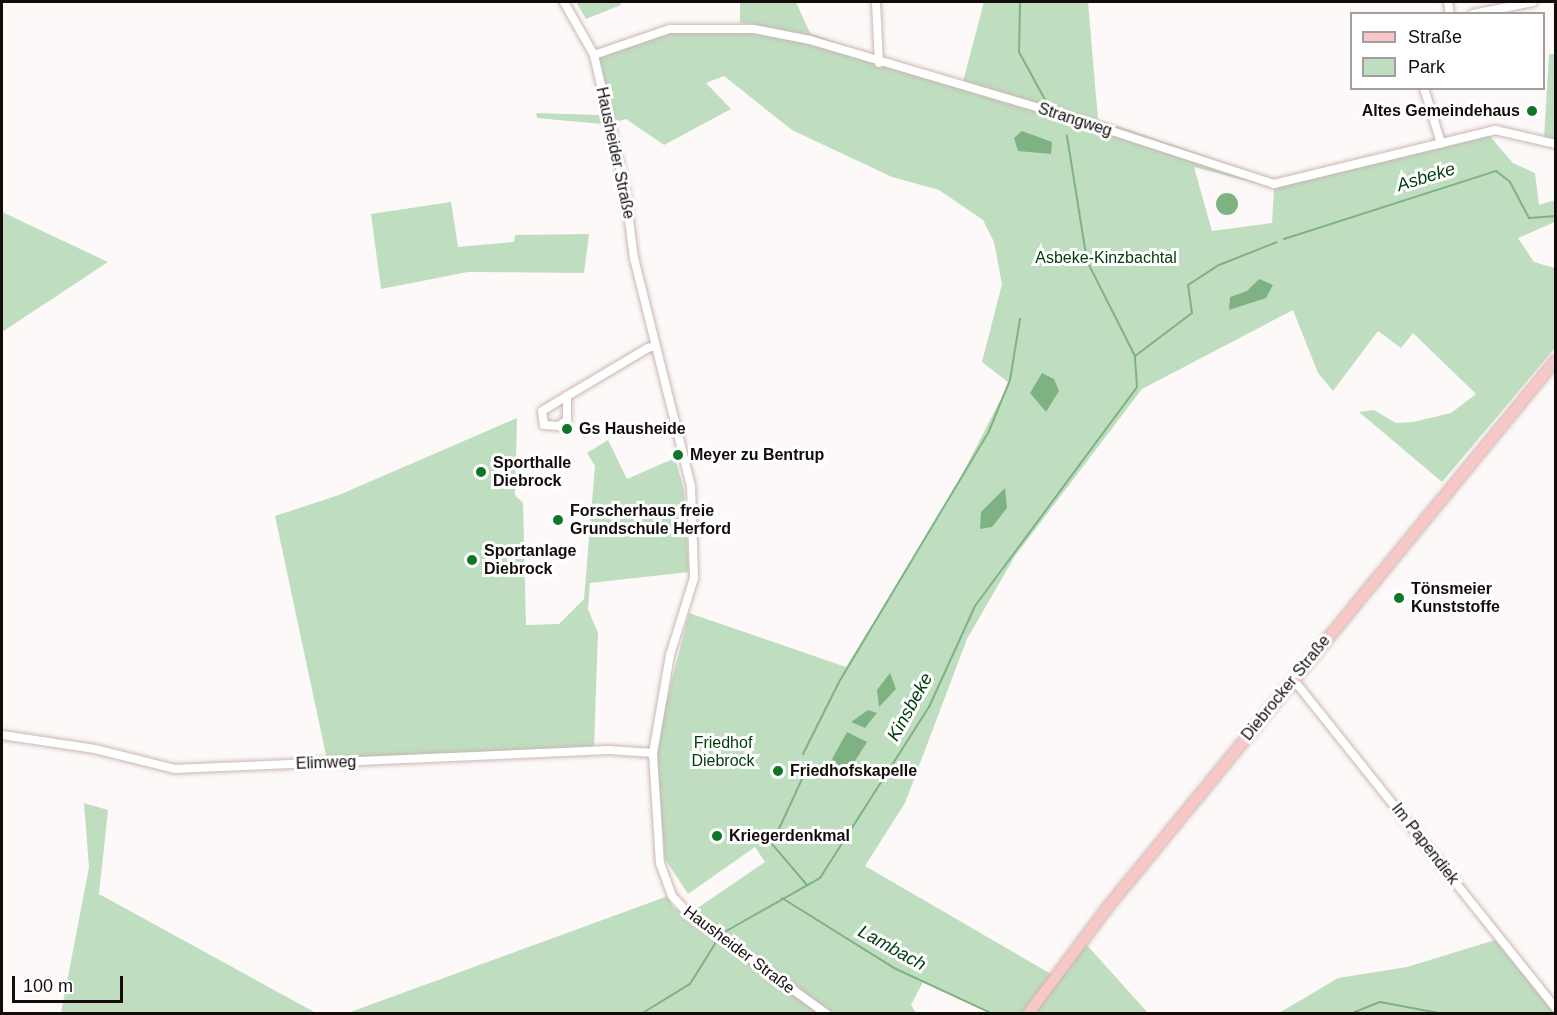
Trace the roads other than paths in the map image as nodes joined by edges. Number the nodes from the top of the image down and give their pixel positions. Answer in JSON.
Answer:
{"nodes":[{"id":1,"x":564,"y":2,"type":"edge"},
{"id":2,"x":876,"y":2,"type":"edge"},
{"id":3,"x":1533,"y":2,"type":"edge"},
{"id":4,"x":1483,"y":12,"type":"edge"},
{"id":5,"x":594,"y":55,"type":"junction"},
{"id":6,"x":879,"y":63,"type":"junction"},
{"id":7,"x":1425,"y":90,"type":"edge"},
{"id":8,"x":1440,"y":143,"type":"junction"},
{"id":9,"x":1556,"y":144,"type":"edge"},
{"id":10,"x":655,"y":346,"type":"junction"},
{"id":11,"x":1554,"y":364,"type":"edge"},
{"id":12,"x":567,"y":396,"type":"dead end"},
{"id":13,"x":1293,"y":679,"type":"junction"},
{"id":14,"x":2,"y":735,"type":"edge"},
{"id":15,"x":653,"y":753,"type":"junction"},
{"id":16,"x":1556,"y":1009,"type":"edge"},
{"id":17,"x":827,"y":1014,"type":"edge"},
{"id":18,"x":1028,"y":1014,"type":"edge"}],
"edges":[{"from":1,"to":5,"type":"street","name":"Hausheider Straße"},
{"from":2,"to":6,"type":"street"},
{"from":3,"to":4,"type":"street"},
{"from":5,"to":6,"type":"street","name":"Strangweg"},
{"from":5,"to":10,"type":"street","name":"Hausheider Straße"},
{"from":6,"to":8,"type":"street","name":"Strangweg"},
{"from":7,"to":8,"type":"street"},
{"from":8,"to":9,"type":"street","name":"Strangweg"},
{"from":10,"to":12,"type":"street"},
{"from":10,"to":15,"type":"street","name":"Hausheider Straße"},
{"from":11,"to":13,"type":"main road","name":"Diebrocker Straße"},
{"from":13,"to":16,"type":"street","name":"Im Papendiek"},
{"from":13,"to":18,"type":"main road","name":"Diebrocker Straße"},
{"from":14,"to":15,"type":"street","name":"Elimweg"},
{"from":15,"to":17,"type":"street","name":"Hausheider Straße"}]}
